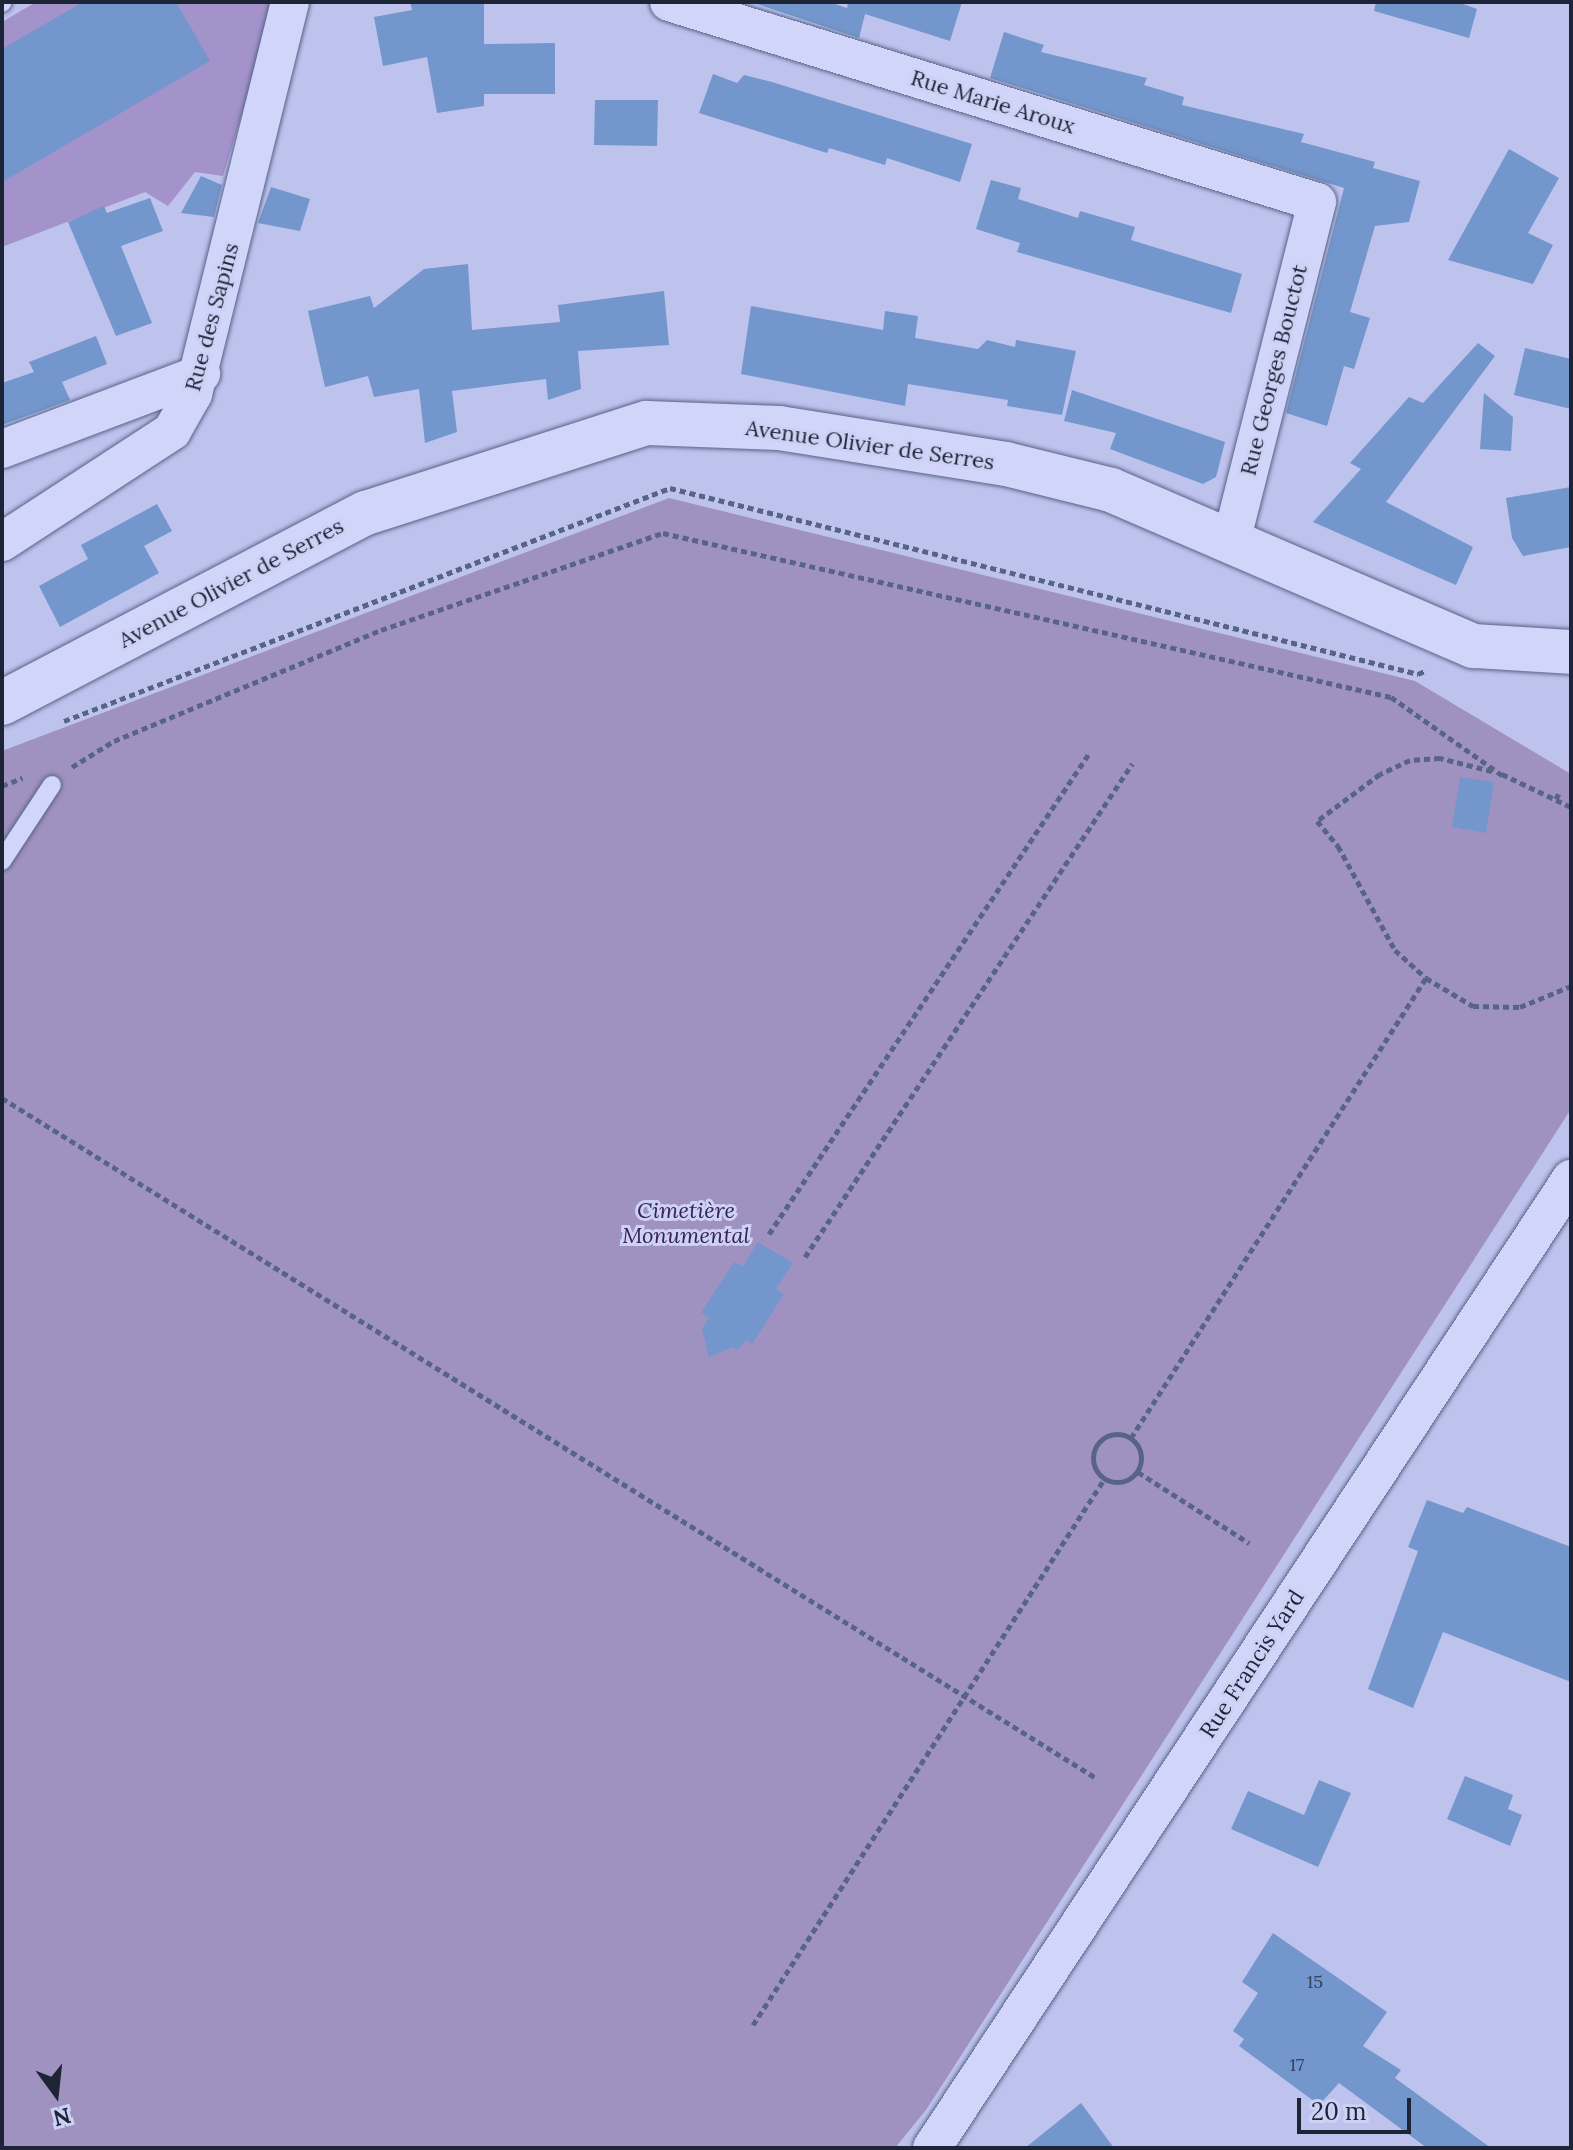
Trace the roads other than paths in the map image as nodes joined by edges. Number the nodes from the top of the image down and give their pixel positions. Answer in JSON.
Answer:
{"nodes":[{"id":1,"x":290,"y":2,"type":"edge"},
{"id":2,"x":669,"y":2,"type":"edge"},
{"id":3,"x":1317,"y":202,"type":"joint"},
{"id":4,"x":201,"y":374,"type":"junction"},
{"id":5,"x":2,"y":449,"type":"edge"},
{"id":6,"x":1232,"y":538,"type":"junction"},
{"id":7,"x":2,"y":542,"type":"edge"},
{"id":8,"x":1571,"y":652,"type":"edge"},
{"id":9,"x":6,"y":697,"type":"edge"},
{"id":10,"x":52,"y":785,"type":"road end"},
{"id":11,"x":2,"y":861,"type":"edge"},
{"id":12,"x":1565,"y":1200,"type":"edge"},
{"id":13,"x":934,"y":2147,"type":"edge"}],
"edges":[{"from":1,"to":4,"type":"street","name":"Rue des Sapins"},
{"from":2,"to":3,"type":"street","name":"Rue Marie Aroux"},
{"from":3,"to":6,"type":"street","name":"Rue Georges Bouctot"},
{"from":4,"to":5,"type":"street"},
{"from":4,"to":7,"type":"street","name":"Rue des Sapins"},
{"from":6,"to":8,"type":"street","name":"Avenue Olivier de Serres"},
{"from":6,"to":9,"type":"street","name":"Avenue Olivier de Serres"},
{"from":10,"to":11,"type":"lane"},
{"from":12,"to":13,"type":"street","name":"Rue Francis Yard"}]}
